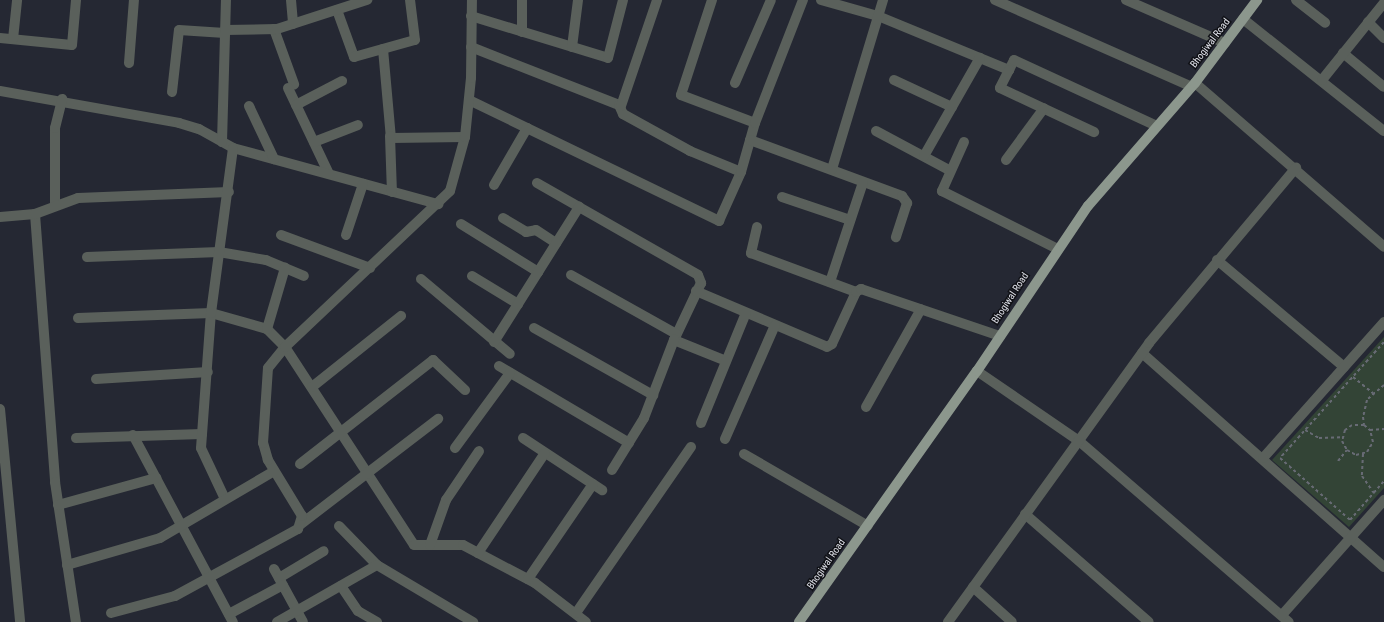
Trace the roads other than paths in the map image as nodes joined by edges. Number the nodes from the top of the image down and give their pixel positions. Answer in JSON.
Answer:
{"nodes":[{"id":1,"x":17,"y":0,"type":"edge"},
{"id":2,"x":76,"y":0,"type":"edge"},
{"id":3,"x":134,"y":0,"type":"edge"},
{"id":4,"x":226,"y":0,"type":"edge"},
{"id":5,"x":291,"y":0,"type":"edge"},
{"id":6,"x":367,"y":0,"type":"edge"},
{"id":7,"x":410,"y":0,"type":"edge"},
{"id":8,"x":472,"y":0,"type":"edge"},
{"id":9,"x":522,"y":0,"type":"edge"},
{"id":10,"x":578,"y":0,"type":"edge"},
{"id":11,"x":623,"y":0,"type":"edge"},
{"id":12,"x":657,"y":0,"type":"edge"},
{"id":13,"x":712,"y":0,"type":"edge"},
{"id":14,"x":771,"y":0,"type":"edge"},
{"id":15,"x":803,"y":0,"type":"edge"},
{"id":16,"x":883,"y":0,"type":"edge"},
{"id":17,"x":995,"y":0,"type":"edge"},
{"id":18,"x":1126,"y":0,"type":"edge"},
{"id":19,"x":1257,"y":0,"type":"edge"},
{"id":20,"x":1296,"y":0,"type":"edge"},
{"id":21,"x":826,"y":1,"type":"edge"},
{"id":22,"x":1384,"y":3,"type":"edge"},
{"id":23,"x":337,"y":10,"type":"junction"},
{"id":24,"x":472,"y":16,"type":"junction"},
{"id":25,"x":878,"y":16,"type":"junction"},
{"id":26,"x":1243,"y":19,"type":"junction"},
{"id":27,"x":1368,"y":22,"type":"junction"},
{"id":28,"x":1326,"y":23,"type":"dead end"},
{"id":29,"x":293,"y":24,"type":"junction"},
{"id":30,"x":274,"y":29,"type":"junction"},
{"id":31,"x":225,"y":32,"type":"junction"},
{"id":32,"x":522,"y":32,"type":"junction"},
{"id":33,"x":0,"y":38,"type":"edge"},
{"id":34,"x":1384,"y":38,"type":"edge"},
{"id":35,"x":13,"y":39,"type":"junction"},
{"id":36,"x":1225,"y":43,"type":"junction"},
{"id":37,"x":471,"y":47,"type":"junction"},
{"id":38,"x":572,"y":47,"type":"junction"},
{"id":39,"x":383,"y":49,"type":"junction"},
{"id":40,"x":1343,"y":54,"type":"junction"},
{"id":41,"x":980,"y":58,"type":"junction"},
{"id":42,"x":129,"y":63,"type":"dead end"},
{"id":43,"x":1009,"y":70,"type":"junction"},
{"id":44,"x":894,"y":80,"type":"dead end"},
{"id":45,"x":1322,"y":80,"type":"junction"},
{"id":46,"x":342,"y":81,"type":"dead end"},
{"id":47,"x":735,"y":83,"type":"dead end"},
{"id":48,"x":1193,"y":85,"type":"junction"},
{"id":49,"x":1384,"y":86,"type":"edge"},
{"id":50,"x":0,"y":91,"type":"edge"},
{"id":51,"x":172,"y":92,"type":"dead end"},
{"id":52,"x":62,"y":99,"type":"junction"},
{"id":53,"x":469,"y":100,"type":"junction"},
{"id":54,"x":296,"y":105,"type":"junction"},
{"id":55,"x":249,"y":106,"type":"dead end"},
{"id":56,"x":621,"y":106,"type":"junction"},
{"id":57,"x":952,"y":107,"type":"junction"},
{"id":58,"x":1044,"y":108,"type":"junction"},
{"id":59,"x":755,"y":123,"type":"junction"},
{"id":60,"x":358,"y":125,"type":"dead end"},
{"id":61,"x":1157,"y":126,"type":"junction"},
{"id":62,"x":527,"y":128,"type":"junction"},
{"id":63,"x":1384,"y":131,"type":"edge"},
{"id":64,"x":876,"y":132,"type":"dead end"},
{"id":65,"x":1094,"y":132,"type":"dead end"},
{"id":66,"x":390,"y":136,"type":"junction"},
{"id":67,"x":465,"y":137,"type":"junction"},
{"id":68,"x":750,"y":140,"type":"junction"},
{"id":69,"x":222,"y":142,"type":"junction"},
{"id":70,"x":314,"y":142,"type":"junction"},
{"id":71,"x":964,"y":142,"type":"dead end"},
{"id":72,"x":233,"y":148,"type":"junction"},
{"id":73,"x":924,"y":156,"type":"junction"},
{"id":74,"x":274,"y":159,"type":"junction"},
{"id":75,"x":1006,"y":160,"type":"dead end"},
{"id":76,"x":1296,"y":168,"type":"junction"},
{"id":77,"x":832,"y":169,"type":"junction"},
{"id":78,"x":949,"y":170,"type":"junction"},
{"id":79,"x":741,"y":172,"type":"junction"},
{"id":80,"x":329,"y":174,"type":"junction"},
{"id":81,"x":863,"y":182,"type":"junction"},
{"id":82,"x":537,"y":183,"type":"dead end"},
{"id":83,"x":363,"y":184,"type":"junction"},
{"id":84,"x":494,"y":185,"type":"dead end"},
{"id":85,"x":230,"y":192,"type":"junction"},
{"id":86,"x":392,"y":192,"type":"junction"},
{"id":87,"x":782,"y":197,"type":"dead end"},
{"id":88,"x":438,"y":204,"type":"junction"},
{"id":89,"x":56,"y":206,"type":"junction"},
{"id":90,"x":579,"y":207,"type":"junction"},
{"id":91,"x":35,"y":214,"type":"junction"},
{"id":92,"x":0,"y":217,"type":"edge"},
{"id":93,"x":503,"y":218,"type":"dead end"},
{"id":94,"x":850,"y":220,"type":"junction"},
{"id":95,"x":461,"y":224,"type":"dead end"},
{"id":96,"x":757,"y":227,"type":"dead end"},
{"id":97,"x":346,"y":234,"type":"dead end"},
{"id":98,"x":281,"y":235,"type":"dead end"},
{"id":99,"x":896,"y":237,"type":"dead end"},
{"id":100,"x":556,"y":243,"type":"junction"},
{"id":101,"x":1384,"y":246,"type":"edge"},
{"id":102,"x":1058,"y":249,"type":"junction"},
{"id":103,"x":219,"y":252,"type":"junction"},
{"id":104,"x":87,"y":257,"type":"dead end"},
{"id":105,"x":1216,"y":260,"type":"junction"},
{"id":106,"x":284,"y":268,"type":"junction"},
{"id":107,"x":370,"y":268,"type":"junction"},
{"id":108,"x":538,"y":272,"type":"junction"},
{"id":109,"x":571,"y":275,"type":"dead end"},
{"id":110,"x":304,"y":276,"type":"dead end"},
{"id":111,"x":472,"y":276,"type":"dead end"},
{"id":112,"x":421,"y":279,"type":"dead end"},
{"id":113,"x":830,"y":282,"type":"junction"},
{"id":114,"x":696,"y":291,"type":"junction"},
{"id":115,"x":856,"y":292,"type":"junction"},
{"id":116,"x":518,"y":304,"type":"junction"},
{"id":117,"x":921,"y":309,"type":"junction"},
{"id":118,"x":211,"y":313,"type":"junction"},
{"id":119,"x":746,"y":313,"type":"junction"},
{"id":120,"x":401,"y":316,"type":"dead end"},
{"id":121,"x":78,"y":318,"type":"dead end"},
{"id":122,"x":1384,"y":322,"type":"edge"},
{"id":123,"x":775,"y":325,"type":"junction"},
{"id":124,"x":534,"y":328,"type":"dead end"},
{"id":125,"x":267,"y":330,"type":"junction"},
{"id":126,"x":1000,"y":336,"type":"junction"},
{"id":127,"x":675,"y":337,"type":"junction"},
{"id":128,"x":494,"y":342,"type":"junction"},
{"id":129,"x":285,"y":347,"type":"junction"},
{"id":130,"x":1142,"y":353,"type":"junction"},
{"id":131,"x":510,"y":354,"type":"dead end"},
{"id":132,"x":726,"y":361,"type":"junction"},
{"id":133,"x":499,"y":366,"type":"dead end"},
{"id":134,"x":1344,"y":367,"type":"junction"},
{"id":135,"x":977,"y":371,"type":"junction"},
{"id":136,"x":208,"y":372,"type":"junction"},
{"id":137,"x":510,"y":373,"type":"junction"},
{"id":138,"x":96,"y":379,"type":"dead end"},
{"id":139,"x":312,"y":387,"type":"junction"},
{"id":140,"x":465,"y":390,"type":"dead end"},
{"id":141,"x":653,"y":395,"type":"junction"},
{"id":142,"x":866,"y":407,"type":"dead end"},
{"id":143,"x":0,"y":409,"type":"edge"},
{"id":144,"x":438,"y":419,"type":"dead end"},
{"id":145,"x":701,"y":423,"type":"dead end"},
{"id":146,"x":342,"y":431,"type":"junction"},
{"id":147,"x":202,"y":434,"type":"junction"},
{"id":148,"x":133,"y":435,"type":"junction"},
{"id":149,"x":76,"y":438,"type":"dead end"},
{"id":150,"x":523,"y":438,"type":"dead end"},
{"id":151,"x":725,"y":439,"type":"dead end"},
{"id":152,"x":1079,"y":441,"type":"junction"},
{"id":153,"x":629,"y":443,"type":"junction"},
{"id":154,"x":691,"y":447,"type":"dead end"},
{"id":155,"x":455,"y":448,"type":"dead end"},
{"id":156,"x":479,"y":451,"type":"dead end"},
{"id":157,"x":545,"y":453,"type":"junction"},
{"id":158,"x":744,"y":454,"type":"dead end"},
{"id":159,"x":1263,"y":458,"type":"junction"},
{"id":160,"x":300,"y":464,"type":"dead end"},
{"id":161,"x":612,"y":470,"type":"dead end"},
{"id":162,"x":274,"y":471,"type":"junction"},
{"id":163,"x":369,"y":475,"type":"junction"},
{"id":164,"x":156,"y":478,"type":"junction"},
{"id":165,"x":593,"y":484,"type":"junction"},
{"id":166,"x":602,"y":490,"type":"dead end"},
{"id":167,"x":225,"y":499,"type":"junction"},
{"id":168,"x":1384,"y":500,"type":"edge"},
{"id":169,"x":58,"y":505,"type":"junction"},
{"id":170,"x":4,"y":514,"type":"edge"},
{"id":171,"x":1026,"y":514,"type":"junction"},
{"id":172,"x":301,"y":524,"type":"junction"},
{"id":173,"x":339,"y":526,"type":"dead end"},
{"id":174,"x":868,"y":526,"type":"junction"},
{"id":175,"x":181,"y":527,"type":"junction"},
{"id":176,"x":1351,"y":537,"type":"junction"},
{"id":177,"x":430,"y":545,"type":"junction"},
{"id":178,"x":324,"y":551,"type":"dead end"},
{"id":179,"x":478,"y":553,"type":"junction"},
{"id":180,"x":67,"y":565,"type":"junction"},
{"id":181,"x":377,"y":566,"type":"junction"},
{"id":182,"x":1384,"y":567,"type":"edge"},
{"id":183,"x":279,"y":577,"type":"junction"},
{"id":184,"x":212,"y":579,"type":"junction"},
{"id":185,"x":528,"y":580,"type":"junction"},
{"id":186,"x":341,"y":586,"type":"junction"},
{"id":187,"x":973,"y":588,"type":"junction"},
{"id":188,"x":296,"y":611,"type":"junction"},
{"id":189,"x":110,"y":613,"type":"dead end"},
{"id":190,"x":576,"y":613,"type":"junction"},
{"id":191,"x":230,"y":619,"type":"edge"},
{"id":192,"x":1286,"y":619,"type":"edge"},
{"id":193,"x":20,"y":622,"type":"edge"},
{"id":194,"x":76,"y":622,"type":"edge"},
{"id":195,"x":277,"y":622,"type":"edge"},
{"id":196,"x":303,"y":622,"type":"edge"},
{"id":197,"x":377,"y":622,"type":"edge"},
{"id":198,"x":473,"y":622,"type":"edge"},
{"id":199,"x":586,"y":622,"type":"edge"},
{"id":200,"x":799,"y":622,"type":"edge"},
{"id":201,"x":948,"y":622,"type":"edge"},
{"id":202,"x":1012,"y":622,"type":"edge"},
{"id":203,"x":1149,"y":622,"type":"edge"}],
"edges":[{"from":1,"to":35,"type":"street"},
{"from":2,"to":35,"type":"street"},
{"from":3,"to":42,"type":"street"},
{"from":4,"to":31,"type":"street"},
{"from":5,"to":29,"type":"street"},
{"from":6,"to":23,"type":"street"},
{"from":7,"to":39,"type":"street"},
{"from":8,"to":24,"type":"street"},
{"from":9,"to":32,"type":"street"},
{"from":10,"to":38,"type":"street"},
{"from":11,"to":38,"type":"street"},
{"from":12,"to":56,"type":"street"},
{"from":13,"to":59,"type":"street"},
{"from":14,"to":47,"type":"street"},
{"from":15,"to":59,"type":"street"},
{"from":16,"to":25,"type":"street"},
{"from":17,"to":48,"type":"street"},
{"from":18,"to":36,"type":"street"},
{"from":19,"to":26,"type":"main road","name":"Bhogiwal Road"},
{"from":20,"to":28,"type":"street"},
{"from":21,"to":25,"type":"street"},
{"from":22,"to":27,"type":"street"},
{"from":23,"to":29,"type":"street"},
{"from":23,"to":39,"type":"street"},
{"from":24,"to":32,"type":"street"},
{"from":24,"to":37,"type":"street"},
{"from":25,"to":41,"type":"street"},
{"from":25,"to":77,"type":"street"},
{"from":26,"to":36,"type":"main road","name":"Bhogiwal Road"},
{"from":26,"to":45,"type":"street"},
{"from":27,"to":34,"type":"street"},
{"from":27,"to":40,"type":"street"},
{"from":29,"to":30,"type":"street"},
{"from":30,"to":31,"type":"street"},
{"from":30,"to":54,"type":"street"},
{"from":31,"to":51,"type":"street"},
{"from":31,"to":69,"type":"street"},
{"from":32,"to":38,"type":"street"},
{"from":33,"to":35,"type":"street"},
{"from":36,"to":48,"type":"main road","name":"Bhogiwal Road"},
{"from":37,"to":53,"type":"street"},
{"from":37,"to":56,"type":"street"},
{"from":39,"to":66,"type":"street"},
{"from":40,"to":45,"type":"street"},
{"from":40,"to":49,"type":"street"},
{"from":41,"to":43,"type":"street"},
{"from":41,"to":57,"type":"street"},
{"from":43,"to":58,"type":"street"},
{"from":43,"to":61,"type":"street"},
{"from":44,"to":57,"type":"street"},
{"from":45,"to":63,"type":"street"},
{"from":46,"to":54,"type":"street"},
{"from":48,"to":61,"type":"main road","name":"Bhogiwal Road"},
{"from":48,"to":76,"type":"street"},
{"from":50,"to":52,"type":"street"},
{"from":52,"to":69,"type":"street"},
{"from":52,"to":89,"type":"street"},
{"from":53,"to":62,"type":"street"},
{"from":53,"to":67,"type":"street"},
{"from":54,"to":70,"type":"street"},
{"from":55,"to":74,"type":"street"},
{"from":56,"to":79,"type":"street"},
{"from":57,"to":73,"type":"street"},
{"from":58,"to":65,"type":"street"},
{"from":58,"to":75,"type":"street"},
{"from":59,"to":68,"type":"street"},
{"from":60,"to":70,"type":"street"},
{"from":61,"to":102,"type":"main road","name":"Bhogiwal Road"},
{"from":62,"to":79,"type":"street"},
{"from":62,"to":84,"type":"street"},
{"from":64,"to":73,"type":"street"},
{"from":66,"to":67,"type":"street"},
{"from":66,"to":86,"type":"street"},
{"from":67,"to":88,"type":"street"},
{"from":68,"to":77,"type":"street"},
{"from":68,"to":79,"type":"street"},
{"from":69,"to":72,"type":"street"},
{"from":70,"to":80,"type":"street"},
{"from":71,"to":78,"type":"street"},
{"from":72,"to":74,"type":"street"},
{"from":72,"to":85,"type":"street"},
{"from":73,"to":78,"type":"street"},
{"from":74,"to":80,"type":"street"},
{"from":76,"to":101,"type":"street"},
{"from":76,"to":105,"type":"street"},
{"from":77,"to":81,"type":"street"},
{"from":78,"to":102,"type":"street"},
{"from":80,"to":83,"type":"street"},
{"from":81,"to":94,"type":"street"},
{"from":81,"to":99,"type":"street"},
{"from":82,"to":90,"type":"street"},
{"from":83,"to":86,"type":"street"},
{"from":83,"to":97,"type":"street"},
{"from":85,"to":89,"type":"street"},
{"from":85,"to":103,"type":"street"},
{"from":86,"to":88,"type":"street"},
{"from":87,"to":94,"type":"street"},
{"from":88,"to":107,"type":"street"},
{"from":89,"to":91,"type":"street"},
{"from":90,"to":100,"type":"street"},
{"from":90,"to":114,"type":"street"},
{"from":91,"to":92,"type":"street"},
{"from":91,"to":169,"type":"street"},
{"from":93,"to":100,"type":"street"},
{"from":94,"to":113,"type":"street"},
{"from":95,"to":108,"type":"street"},
{"from":96,"to":113,"type":"street"},
{"from":98,"to":107,"type":"street"},
{"from":100,"to":108,"type":"street"},
{"from":102,"to":126,"type":"main road","name":"Bhogiwal Road"},
{"from":103,"to":104,"type":"street"},
{"from":103,"to":106,"type":"street"},
{"from":103,"to":118,"type":"street"},
{"from":105,"to":130,"type":"street"},
{"from":105,"to":134,"type":"street"},
{"from":106,"to":110,"type":"street"},
{"from":106,"to":125,"type":"street"},
{"from":107,"to":129,"type":"street"},
{"from":108,"to":116,"type":"street"},
{"from":109,"to":127,"type":"street"},
{"from":111,"to":116,"type":"street"},
{"from":112,"to":128,"type":"street"},
{"from":113,"to":115,"type":"street"},
{"from":114,"to":119,"type":"street"},
{"from":114,"to":127,"type":"street"},
{"from":115,"to":117,"type":"street"},
{"from":115,"to":123,"type":"street"},
{"from":116,"to":128,"type":"street"},
{"from":117,"to":126,"type":"street"},
{"from":117,"to":142,"type":"street"},
{"from":118,"to":121,"type":"street"},
{"from":118,"to":125,"type":"street"},
{"from":118,"to":136,"type":"street"},
{"from":119,"to":123,"type":"street"},
{"from":119,"to":132,"type":"street"},
{"from":120,"to":139,"type":"street"},
{"from":122,"to":134,"type":"street"},
{"from":123,"to":151,"type":"street"},
{"from":124,"to":141,"type":"street"},
{"from":125,"to":129,"type":"street"},
{"from":126,"to":135,"type":"main road","name":"Bhogiwal Road"},
{"from":127,"to":132,"type":"street"},
{"from":127,"to":141,"type":"street"},
{"from":128,"to":131,"type":"street"},
{"from":129,"to":139,"type":"street"},
{"from":129,"to":162,"type":"street"},
{"from":130,"to":152,"type":"street"},
{"from":130,"to":159,"type":"street"},
{"from":132,"to":145,"type":"street"},
{"from":133,"to":137,"type":"street"},
{"from":134,"to":159,"type":"street"},
{"from":135,"to":152,"type":"street"},
{"from":135,"to":174,"type":"main road","name":"Bhogiwal Road"},
{"from":136,"to":138,"type":"street"},
{"from":136,"to":147,"type":"street"},
{"from":137,"to":153,"type":"street"},
{"from":137,"to":155,"type":"street"},
{"from":139,"to":146,"type":"street"},
{"from":140,"to":146,"type":"street"},
{"from":141,"to":153,"type":"street"},
{"from":143,"to":170,"type":"street"},
{"from":144,"to":163,"type":"street"},
{"from":146,"to":160,"type":"street"},
{"from":146,"to":163,"type":"street"},
{"from":147,"to":148,"type":"street"},
{"from":147,"to":167,"type":"street"},
{"from":148,"to":149,"type":"street"},
{"from":148,"to":164,"type":"street"},
{"from":150,"to":157,"type":"street"},
{"from":152,"to":171,"type":"street"},
{"from":152,"to":192,"type":"street"},
{"from":153,"to":161,"type":"street"},
{"from":154,"to":190,"type":"street"},
{"from":156,"to":177,"type":"street"},
{"from":157,"to":165,"type":"street"},
{"from":157,"to":179,"type":"street"},
{"from":158,"to":174,"type":"street"},
{"from":159,"to":176,"type":"street"},
{"from":162,"to":167,"type":"street"},
{"from":162,"to":172,"type":"street"},
{"from":163,"to":172,"type":"street"},
{"from":163,"to":177,"type":"street"},
{"from":164,"to":169,"type":"street"},
{"from":164,"to":175,"type":"street"},
{"from":165,"to":166,"type":"street"},
{"from":165,"to":185,"type":"street"},
{"from":167,"to":175,"type":"street"},
{"from":168,"to":176,"type":"street"},
{"from":169,"to":180,"type":"street"},
{"from":170,"to":193,"type":"street"},
{"from":171,"to":187,"type":"street"},
{"from":171,"to":203,"type":"street"},
{"from":172,"to":184,"type":"street"},
{"from":173,"to":181,"type":"street"},
{"from":174,"to":200,"type":"main road","name":"Bhogiwal Road"},
{"from":175,"to":180,"type":"street"},
{"from":175,"to":184,"type":"street"},
{"from":176,"to":182,"type":"street"},
{"from":176,"to":192,"type":"street"},
{"from":177,"to":179,"type":"street"},
{"from":178,"to":183,"type":"street"},
{"from":179,"to":185,"type":"street"},
{"from":180,"to":194,"type":"street"},
{"from":181,"to":186,"type":"street"},
{"from":181,"to":198,"type":"street"},
{"from":183,"to":188,"type":"street"},
{"from":183,"to":191,"type":"street"},
{"from":184,"to":189,"type":"street"},
{"from":184,"to":191,"type":"street"},
{"from":185,"to":190,"type":"street"},
{"from":186,"to":188,"type":"street"},
{"from":186,"to":197,"type":"street"},
{"from":187,"to":201,"type":"street"},
{"from":187,"to":202,"type":"street"},
{"from":188,"to":195,"type":"street"},
{"from":188,"to":196,"type":"street"},
{"from":190,"to":199,"type":"street"}]}
